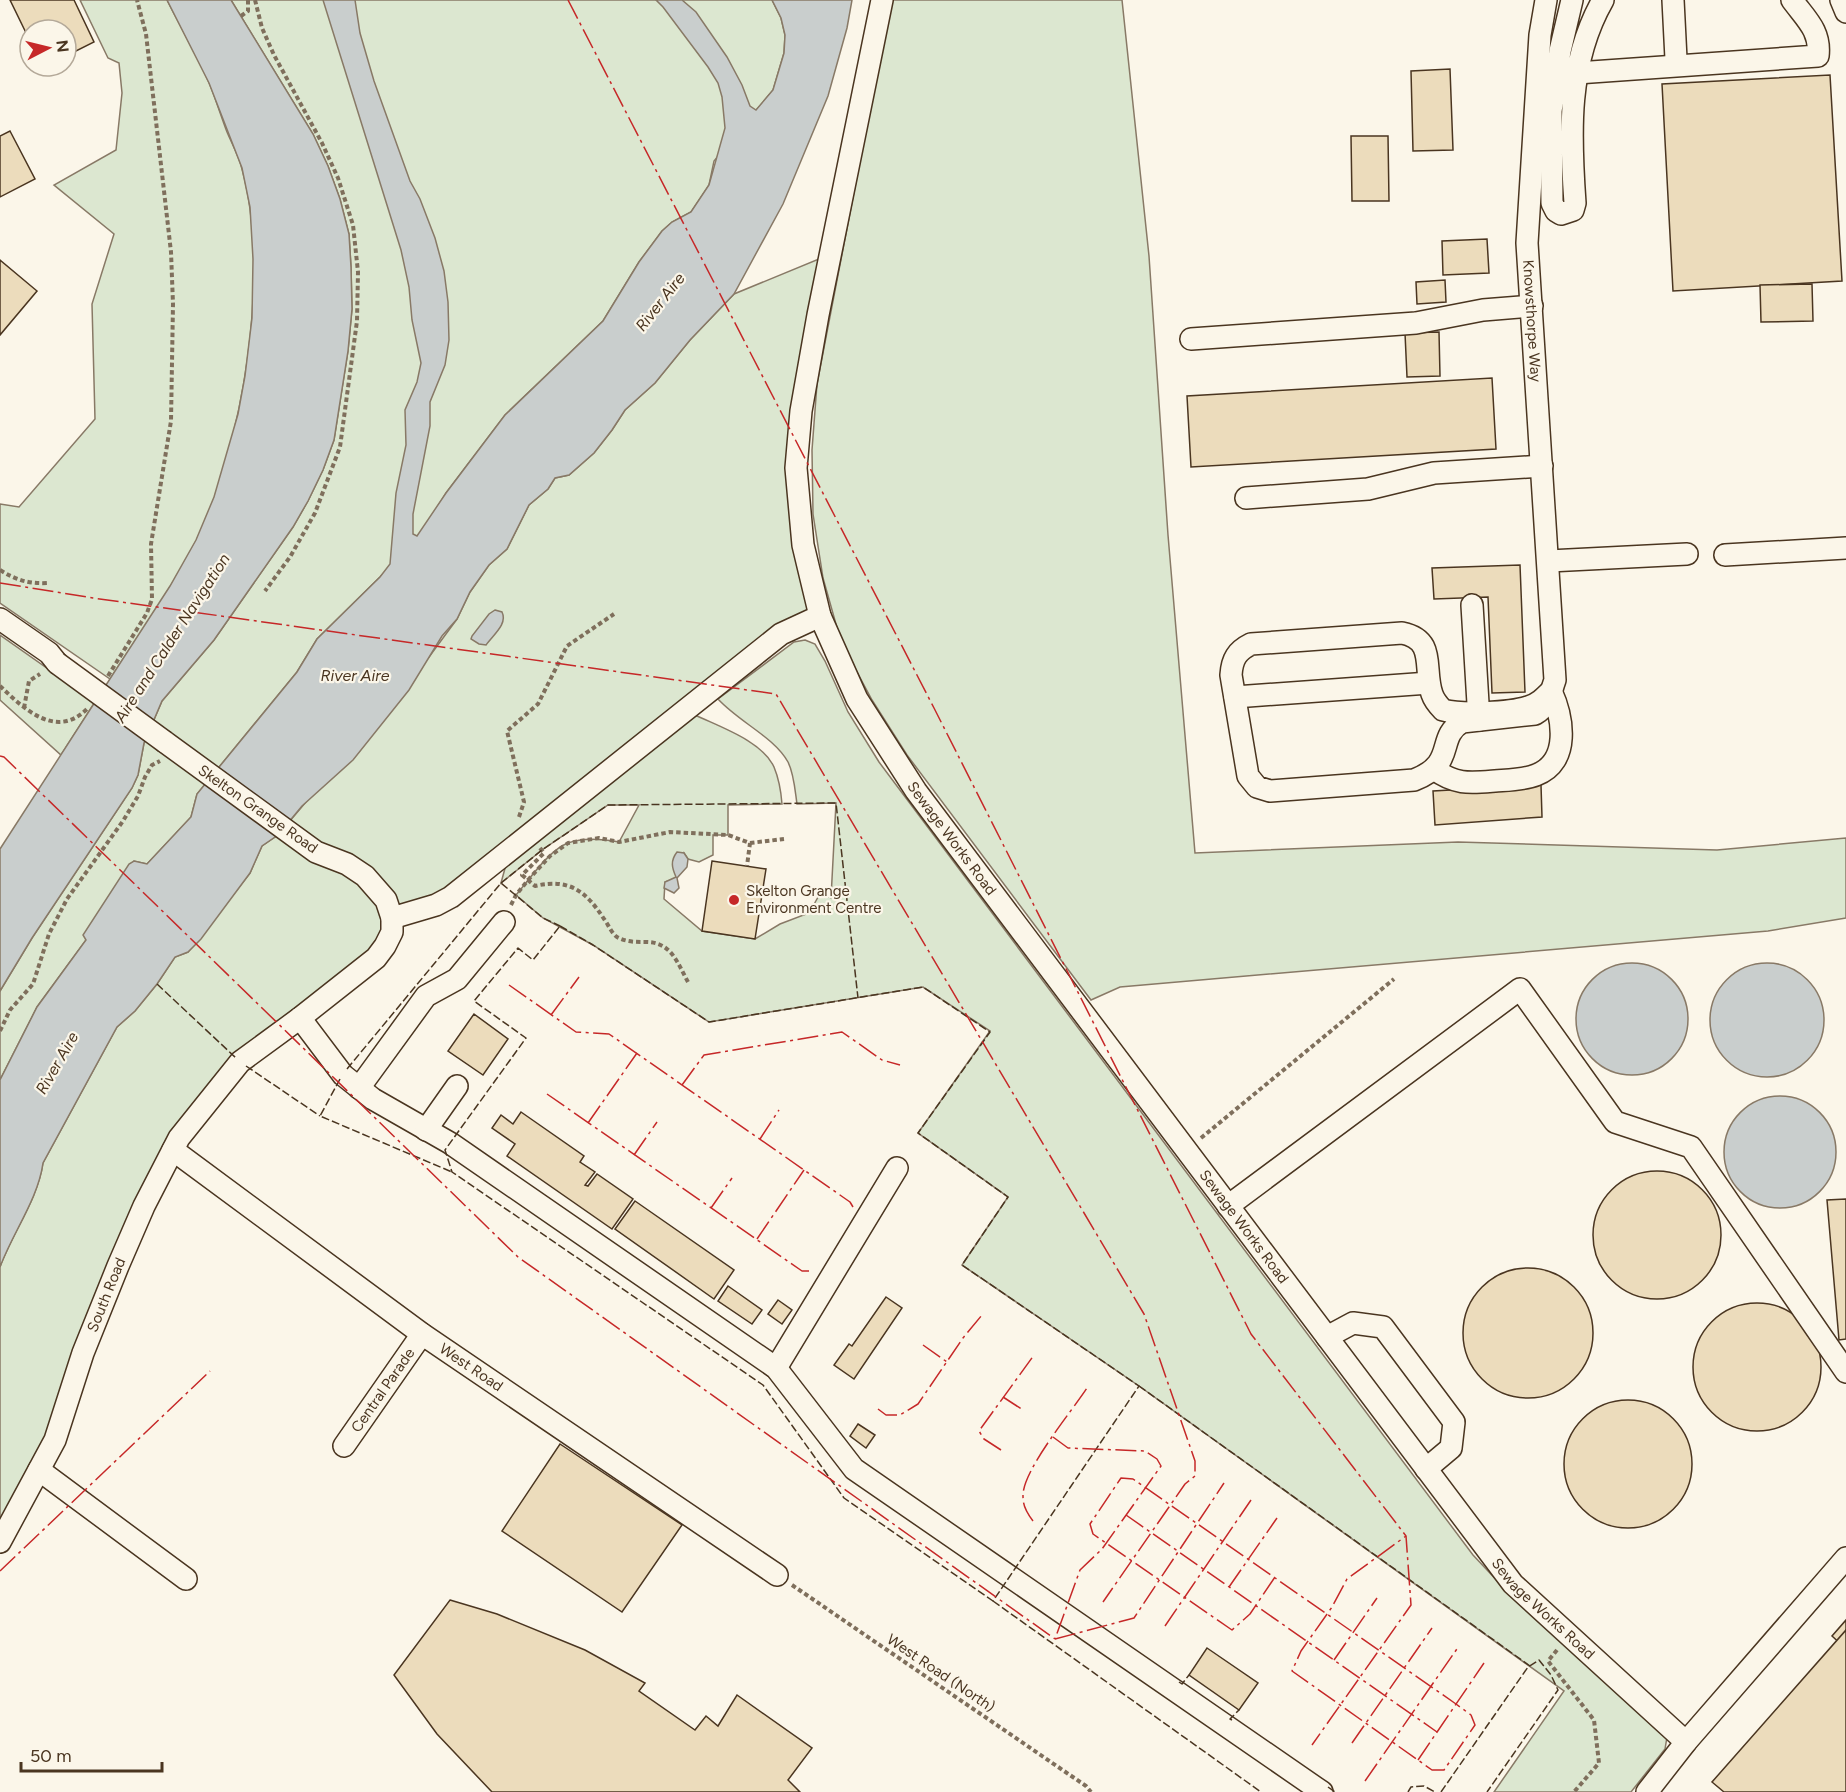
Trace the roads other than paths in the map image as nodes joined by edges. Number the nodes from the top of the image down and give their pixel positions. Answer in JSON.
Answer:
{"nodes":[{"id":1,"x":882,"y":0,"type":"edge"},
{"id":2,"x":1546,"y":0,"type":"edge"},
{"id":3,"x":1572,"y":0,"type":"edge"},
{"id":4,"x":1603,"y":0,"type":"edge"},
{"id":5,"x":1673,"y":0,"type":"edge"},
{"id":6,"x":1792,"y":0,"type":"edge"},
{"id":7,"x":1841,"y":0,"type":"edge"},
{"id":8,"x":1846,"y":12,"type":"edge"},
{"id":9,"x":1678,"y":65,"type":"junction"},
{"id":10,"x":1577,"y":73,"type":"junction"},
{"id":11,"x":1532,"y":306,"type":"junction"},
{"id":12,"x":1191,"y":339,"type":"dead end"},
{"id":13,"x":1542,"y":466,"type":"junction"},
{"id":14,"x":1246,"y":498,"type":"dead end"},
{"id":15,"x":1846,"y":548,"type":"edge"},
{"id":16,"x":1687,"y":554,"type":"dead end"},
{"id":17,"x":1725,"y":555,"type":"dead end"},
{"id":18,"x":1549,"y":561,"type":"junction"},
{"id":19,"x":1472,"y":605,"type":"dead end"},
{"id":20,"x":820,"y":616,"type":"junction"},
{"id":21,"x":0,"y":619,"type":"edge"},
{"id":22,"x":1429,"y":683,"type":"junction"},
{"id":23,"x":1551,"y":691,"type":"junction"},
{"id":24,"x":1235,"y":698,"type":"junction"},
{"id":25,"x":1479,"y":716,"type":"junction"},
{"id":26,"x":1434,"y":770,"type":"junction"},
{"id":27,"x":392,"y":918,"type":"junction"},
{"id":28,"x":504,"y":922,"type":"road end"},
{"id":29,"x":300,"y":1018,"type":"junction"},
{"id":30,"x":457,"y":1086,"type":"dead end"},
{"id":31,"x":358,"y":1088,"type":"junction"},
{"id":32,"x":426,"y":1130,"type":"junction"},
{"id":33,"x":173,"y":1150,"type":"junction"},
{"id":34,"x":897,"y":1168,"type":"dead end"},
{"id":35,"x":1228,"y":1206,"type":"junction"},
{"id":36,"x":422,"y":1334,"type":"junction"},
{"id":37,"x":1327,"y":1337,"type":"junction"},
{"id":38,"x":776,"y":1368,"type":"junction"},
{"id":39,"x":1846,"y":1372,"type":"edge"},
{"id":40,"x":344,"y":1446,"type":"dead end"},
{"id":41,"x":1426,"y":1468,"type":"junction"},
{"id":42,"x":39,"y":1470,"type":"junction"},
{"id":43,"x":0,"y":1542,"type":"edge"},
{"id":44,"x":1846,"y":1558,"type":"edge"},
{"id":45,"x":777,"y":1575,"type":"road end"},
{"id":46,"x":186,"y":1579,"type":"dead end"},
{"id":47,"x":1686,"y":1742,"type":"junction"},
{"id":48,"x":1322,"y":1792,"type":"edge"},
{"id":49,"x":1647,"y":1792,"type":"edge"}],
"edges":[{"from":1,"to":20,"type":"street","name":"Sewage Works Road"},
{"from":2,"to":11,"type":"street","name":"Knowsthorpe Way"},
{"from":3,"to":10,"type":"street"},
{"from":4,"to":10,"type":"street"},
{"from":5,"to":9,"type":"street"},
{"from":6,"to":9,"type":"street"},
{"from":7,"to":8,"type":"street"},
{"from":9,"to":10,"type":"street"},
{"from":11,"to":12,"type":"street"},
{"from":11,"to":13,"type":"street","name":"Knowsthorpe Way"},
{"from":13,"to":14,"type":"street"},
{"from":13,"to":18,"type":"street","name":"Knowsthorpe Way"},
{"from":15,"to":17,"type":"street"},
{"from":16,"to":18,"type":"street"},
{"from":18,"to":23,"type":"street","name":"Knowsthorpe Way"},
{"from":19,"to":25,"type":"street"},
{"from":20,"to":27,"type":"street"},
{"from":20,"to":35,"type":"street","name":"Sewage Works Road"},
{"from":21,"to":27,"type":"street","name":"Skelton Grange Road","bridge":true},
{"from":22,"to":24,"type":"street"},
{"from":22,"to":24,"type":"street"},
{"from":22,"to":25,"type":"street"},
{"from":23,"to":25,"type":"street"},
{"from":23,"to":26,"type":"street"},
{"from":24,"to":26,"type":"street"},
{"from":25,"to":26,"type":"street"},
{"from":27,"to":29,"type":"street"},
{"from":28,"to":31,"type":"street"},
{"from":29,"to":31,"type":"street"},
{"from":29,"to":33,"type":"street","name":"South Road"},
{"from":30,"to":32,"type":"street"},
{"from":31,"to":32,"type":"street"},
{"from":32,"to":38,"type":"street"},
{"from":33,"to":36,"type":"street","name":"West Road"},
{"from":33,"to":42,"type":"street","name":"South Road"},
{"from":34,"to":38,"type":"street"},
{"from":35,"to":37,"type":"street","name":"Sewage Works Road"},
{"from":35,"to":39,"type":"street"},
{"from":36,"to":40,"type":"street","name":"Central Parade"},
{"from":36,"to":45,"type":"street","name":"West Road"},
{"from":37,"to":41,"type":"street","name":"Sewage Works Road"},
{"from":37,"to":41,"type":"street"},
{"from":38,"to":48,"type":"street"},
{"from":41,"to":47,"type":"street","name":"Sewage Works Road"},
{"from":42,"to":43,"type":"street","name":"South Road"},
{"from":42,"to":46,"type":"street"},
{"from":44,"to":47,"type":"street"},
{"from":47,"to":49,"type":"street"}]}
